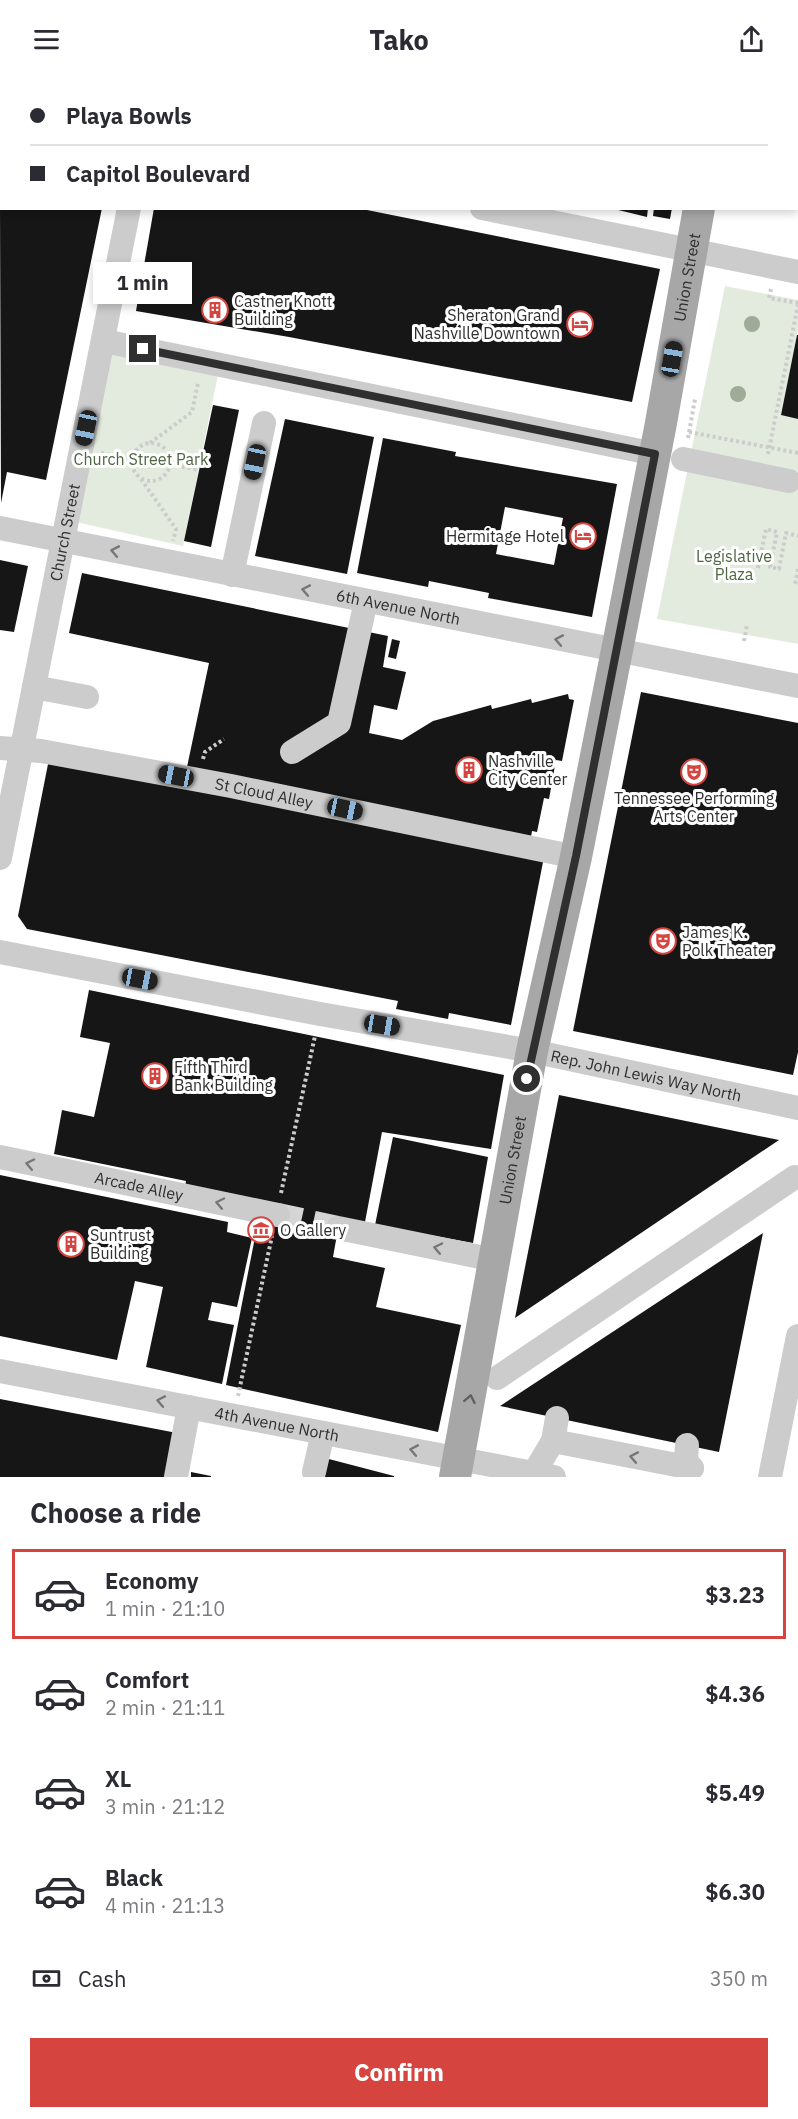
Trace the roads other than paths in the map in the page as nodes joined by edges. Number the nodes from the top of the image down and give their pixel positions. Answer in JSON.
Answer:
{"nodes":[{"id":1,"x":129,"y":210,"type":"edge"},
{"id":2,"x":492,"y":210,"type":"edge"},
{"id":3,"x":699,"y":210,"type":"edge"},
{"id":4,"x":691,"y":251,"type":"junction"},
{"id":5,"x":798,"y":272,"type":"edge"},
{"id":6,"x":104,"y":341,"type":"junction"},
{"id":7,"x":264,"y":423,"type":"dead end"},
{"id":8,"x":681,"y":459,"type":"junction"},
{"id":9,"x":789,"y":481,"type":"dead end"},
{"id":10,"x":0,"y":528,"type":"edge"},
{"id":11,"x":62,"y":541,"type":"junction"},
{"id":12,"x":232,"y":575,"type":"junction"},
{"id":13,"x":366,"y":601,"type":"junction"},
{"id":14,"x":617,"y":652,"type":"junction"},
{"id":15,"x":798,"y":686,"type":"edge"},
{"id":16,"x":34,"y":687,"type":"junction"},
{"id":17,"x":87,"y":698,"type":"dead end"},
{"id":18,"x":11,"y":748,"type":"edge"},
{"id":19,"x":292,"y":752,"type":"dead end"},
{"id":20,"x":576,"y":856,"type":"junction"},
{"id":21,"x":0,"y":858,"type":"edge"},
{"id":22,"x":0,"y":952,"type":"edge"},
{"id":23,"x":532,"y":1051,"type":"junction"},
{"id":24,"x":798,"y":1108,"type":"edge"},
{"id":25,"x":0,"y":1157,"type":"edge"},
{"id":26,"x":795,"y":1177,"type":"dead end"},
{"id":27,"x":278,"y":1215,"type":"tunnel mouth"},
{"id":28,"x":338,"y":1228,"type":"tunnel mouth"},
{"id":29,"x":495,"y":1260,"type":"junction"},
{"id":30,"x":798,"y":1336,"type":"edge"},
{"id":31,"x":0,"y":1371,"type":"edge"},
{"id":32,"x":497,"y":1378,"type":"dead end"},
{"id":33,"x":189,"y":1407,"type":"junction"},
{"id":34,"x":323,"y":1433,"type":"junction"},
{"id":35,"x":693,"y":1460,"type":"edge"},
{"id":36,"x":457,"y":1468,"type":"edge"},
{"id":37,"x":314,"y":1472,"type":"dead end"},
{"id":38,"x":544,"y":1475,"type":"edge"},
{"id":39,"x":176,"y":1477,"type":"edge"},
{"id":40,"x":770,"y":1477,"type":"edge"}],
"edges":[{"from":1,"to":6,"type":"street","name":"Church Street"},
{"from":2,"to":4,"type":"street"},
{"from":3,"to":4,"type":"main road","name":"Union Street"},
{"from":4,"to":5,"type":"street"},
{"from":4,"to":8,"type":"main road","name":"Union Street"},
{"from":6,"to":8,"type":"street"},
{"from":6,"to":11,"type":"street","name":"Church Street"},
{"from":7,"to":12,"type":"street"},
{"from":8,"to":9,"type":"street"},
{"from":8,"to":14,"type":"main road","name":"Union Street"},
{"from":10,"to":11,"type":"street","name":"6th Avenue North"},
{"from":12,"to":11,"type":"street","name":"6th Avenue North","one_way":true},
{"from":11,"to":16,"type":"street","name":"Church Street"},
{"from":13,"to":12,"type":"street","name":"6th Avenue North","one_way":true},
{"from":14,"to":13,"type":"street","name":"6th Avenue North","one_way":true},
{"from":13,"to":19,"type":"street"},
{"from":14,"to":15,"type":"street","name":"6th Avenue North"},
{"from":14,"to":20,"type":"main road","name":"Union Street"},
{"from":16,"to":17,"type":"street"},
{"from":16,"to":18,"type":"street","name":"Church Street"},
{"from":18,"to":20,"type":"street","name":"St Cloud Alley"},
{"from":18,"to":21,"type":"street","name":"Church Street"},
{"from":20,"to":23,"type":"main road","name":"Union Street"},
{"from":22,"to":23,"type":"street","name":"Rep. John Lewis Way North"},
{"from":23,"to":24,"type":"street","name":"Rep. John Lewis Way North"},
{"from":23,"to":29,"type":"main road","name":"Union Street"},
{"from":27,"to":25,"type":"street","name":"Arcade Alley","one_way":true},
{"from":26,"to":32,"type":"street"},
{"from":29,"to":28,"type":"street","one_way":true},
{"from":36,"to":29,"type":"main road","name":"Union Street","one_way":true},
{"from":30,"to":40,"type":"street"},
{"from":33,"to":31,"type":"street","name":"4th Avenue North","one_way":true},
{"from":33,"to":34,"type":"street","name":"4th Avenue North"},
{"from":33,"to":39,"type":"street"},
{"from":36,"to":34,"type":"street","name":"4th Avenue North","one_way":true},
{"from":34,"to":37,"type":"street"},
{"from":35,"to":38,"type":"street","one_way":true},
{"from":36,"to":38,"type":"street","name":"4th Avenue North"}]}
